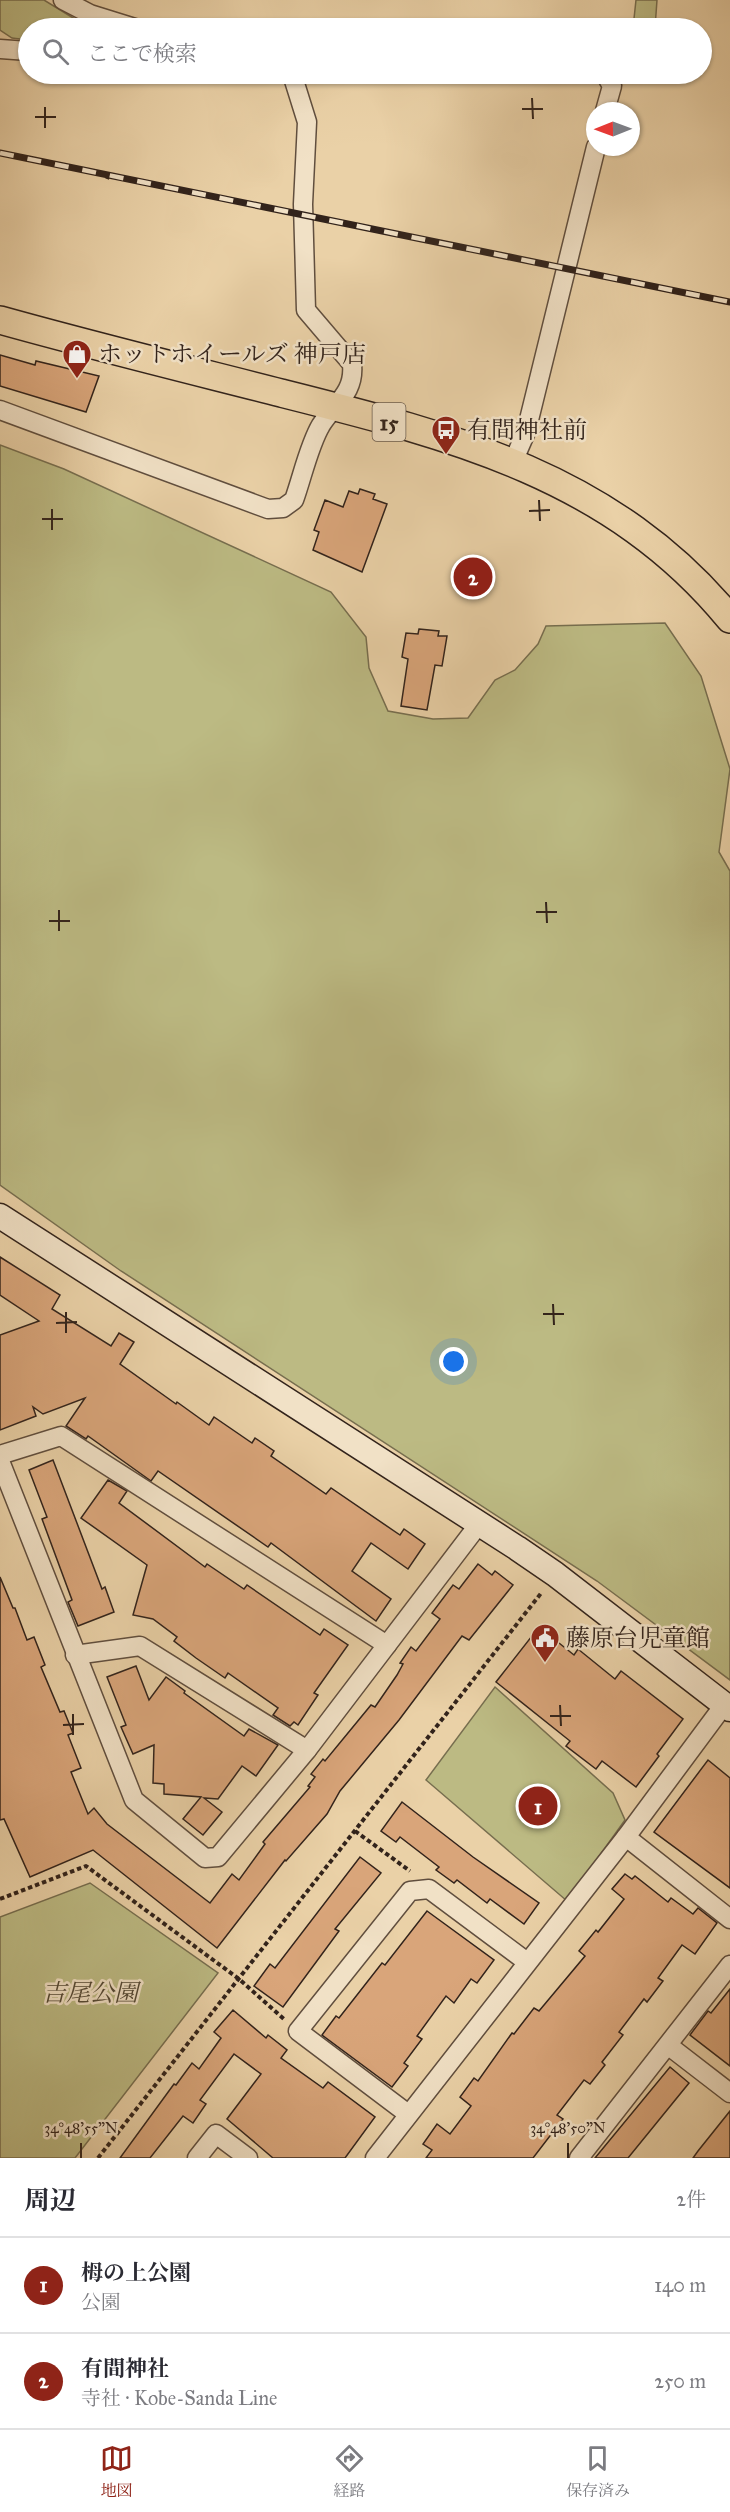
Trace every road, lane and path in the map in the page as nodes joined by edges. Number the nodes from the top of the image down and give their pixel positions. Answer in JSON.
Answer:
{"nodes":[{"id":1,"x":63,"y":0,"type":"edge"},
{"id":2,"x":103,"y":18,"type":"edge"},
{"id":3,"x":0,"y":49,"type":"edge"},
{"id":4,"x":18,"y":50,"type":"edge"},
{"id":5,"x":295,"y":84,"type":"edge"},
{"id":6,"x":611,"y":84,"type":"edge"},
{"id":7,"x":608,"y":102,"type":"edge"},
{"id":8,"x":594,"y":156,"type":"edge"},
{"id":9,"x":109,"y":173,"type":"dead end"},
{"id":10,"x":107,"y":179,"type":"dead end"},
{"id":11,"x":0,"y":320,"type":"edge"},
{"id":12,"x":337,"y":407,"type":"junction"},
{"id":13,"x":0,"y":410,"type":"edge"},
{"id":14,"x":513,"y":462,"type":"junction"},
{"id":15,"x":730,"y":620,"type":"edge"},
{"id":16,"x":0,"y":1216,"type":"edge"},
{"id":17,"x":0,"y":1455,"type":"edge"},
{"id":18,"x":0,"y":1461,"type":"edge"},
{"id":19,"x":479,"y":1524,"type":"junction"},
{"id":20,"x":555,"y":1574,"type":"junction"},
{"id":21,"x":387,"y":1645,"type":"junction"},
{"id":22,"x":75,"y":1655,"type":"junction"},
{"id":23,"x":727,"y":1707,"type":"edge"},
{"id":24,"x":307,"y":1750,"type":"junction"},
{"id":25,"x":355,"y":1831,"type":"junction"},
{"id":26,"x":626,"y":1837,"type":"junction"},
{"id":27,"x":420,"y":1890,"type":"junction"},
{"id":28,"x":0,"y":1899,"type":"edge"},
{"id":29,"x":730,"y":1919,"type":"edge"},
{"id":30,"x":527,"y":1962,"type":"junction"},
{"id":31,"x":730,"y":1965,"type":"edge"},
{"id":32,"x":239,"y":1979,"type":"junction"},
{"id":33,"x":298,"y":2031,"type":"junction"},
{"id":34,"x":669,"y":2046,"type":"junction"},
{"id":35,"x":730,"y":2093,"type":"edge"},
{"id":36,"x":408,"y":2114,"type":"junction"},
{"id":37,"x":582,"y":2157,"type":"edge"},
{"id":38,"x":98,"y":2158,"type":"edge"},
{"id":39,"x":197,"y":2158,"type":"edge"},
{"id":40,"x":248,"y":2158,"type":"edge"},
{"id":41,"x":375,"y":2158,"type":"edge"}],
"edges":[{"from":1,"to":2,"type":"street"},
{"from":3,"to":4,"type":"street"},
{"from":5,"to":12,"type":"street"},
{"from":6,"to":7,"type":"street"},
{"from":8,"to":14,"type":"street"},
{"from":9,"to":10,"type":"path"},
{"from":11,"to":12,"type":"main road","number":"15"},
{"from":12,"to":13,"type":"street"},
{"from":12,"to":14,"type":"main road","number":"15"},
{"from":14,"to":15,"type":"main road","number":"15"},
{"from":16,"to":19,"type":"street"},
{"from":17,"to":21,"type":"street"},
{"from":18,"to":22,"type":"street"},
{"from":19,"to":20,"type":"street"},
{"from":19,"to":21,"type":"street"},
{"from":20,"to":23,"type":"street"},
{"from":20,"to":25,"type":"path"},
{"from":21,"to":24,"type":"street"},
{"from":22,"to":24,"type":"street"},
{"from":22,"to":24,"type":"street"},
{"from":23,"to":26,"type":"street"},
{"from":25,"to":27,"type":"path"},
{"from":25,"to":32,"type":"path"},
{"from":26,"to":29,"type":"street"},
{"from":26,"to":30,"type":"street"},
{"from":27,"to":30,"type":"street"},
{"from":27,"to":33,"type":"street"},
{"from":28,"to":32,"type":"path"},
{"from":30,"to":36,"type":"street"},
{"from":31,"to":34,"type":"street"},
{"from":32,"to":33,"type":"path"},
{"from":32,"to":38,"type":"path"},
{"from":33,"to":36,"type":"street"},
{"from":34,"to":35,"type":"street"},
{"from":34,"to":37,"type":"street"},
{"from":36,"to":41,"type":"street"},
{"from":39,"to":40,"type":"street"}]}
